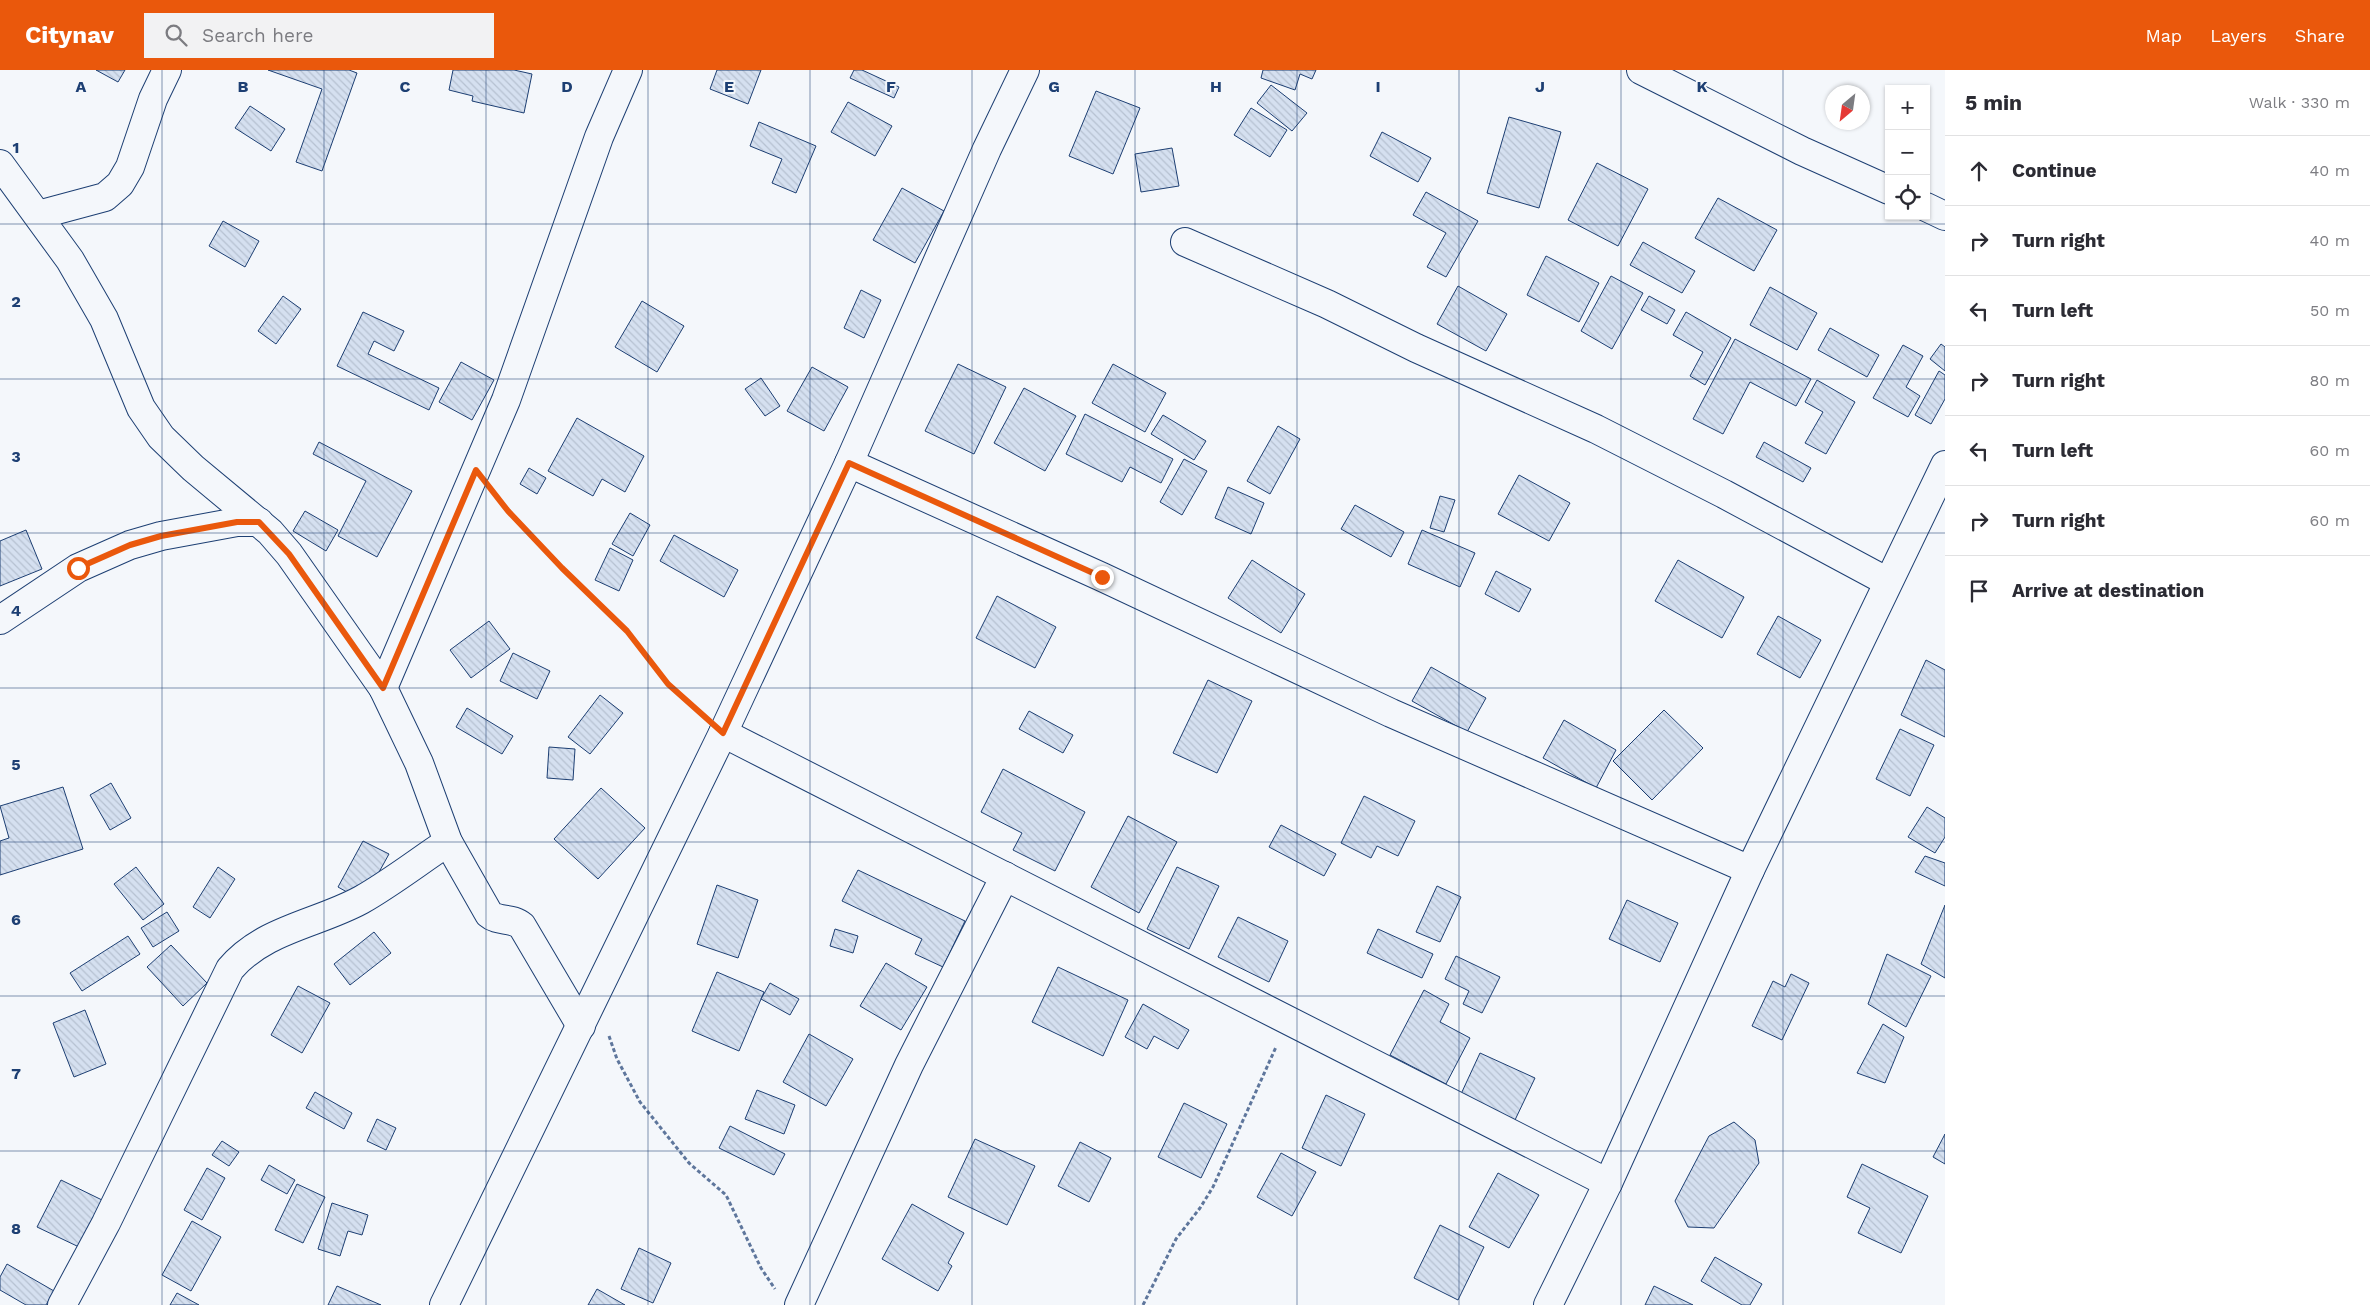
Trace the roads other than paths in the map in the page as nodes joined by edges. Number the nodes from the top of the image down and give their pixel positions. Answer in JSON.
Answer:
{"nodes":[{"id":1,"x":167,"y":70,"type":"edge"},
{"id":2,"x":628,"y":70,"type":"edge"},
{"id":3,"x":1025,"y":70,"type":"edge"},
{"id":4,"x":1641,"y":70,"type":"edge"},
{"id":5,"x":0,"y":164,"type":"edge"},
{"id":6,"x":1885,"y":188,"type":"edge"},
{"id":7,"x":1930,"y":210,"type":"edge"},
{"id":8,"x":38,"y":215,"type":"junction"},
{"id":9,"x":1945,"y":216,"type":"edge"},
{"id":10,"x":1185,"y":242,"type":"dead end"},
{"id":11,"x":849,"y":463,"type":"junction"},
{"id":12,"x":1945,"y":465,"type":"edge"},
{"id":13,"x":259,"y":522,"type":"junction"},
{"id":14,"x":1888,"y":582,"type":"junction"},
{"id":15,"x":0,"y":620,"type":"edge"},
{"id":16,"x":383,"y":688,"type":"junction"},
{"id":17,"x":723,"y":733,"type":"junction"},
{"id":18,"x":448,"y":842,"type":"junction"},
{"id":19,"x":1750,"y":870,"type":"junction"},
{"id":20,"x":1005,"y":876,"type":"junction"},
{"id":21,"x":581,"y":1026,"type":"junction"},
{"id":22,"x":1608,"y":1183,"type":"junction"},
{"id":23,"x":789,"y":1300,"type":"edge"},
{"id":24,"x":62,"y":1305,"type":"edge"},
{"id":25,"x":444,"y":1305,"type":"edge"},
{"id":26,"x":1548,"y":1305,"type":"edge"}],
"edges":[{"from":1,"to":8,"type":"street"},
{"from":2,"to":16,"type":"street"},
{"from":3,"to":11,"type":"street"},
{"from":4,"to":6,"type":"street"},
{"from":5,"to":8,"type":"street"},
{"from":7,"to":9,"type":"street"},
{"from":8,"to":13,"type":"street"},
{"from":10,"to":14,"type":"street"},
{"from":11,"to":17,"type":"street"},
{"from":11,"to":19,"type":"street"},
{"from":12,"to":14,"type":"street"},
{"from":13,"to":15,"type":"street"},
{"from":13,"to":16,"type":"street"},
{"from":14,"to":19,"type":"street"},
{"from":16,"to":18,"type":"street"},
{"from":17,"to":20,"type":"street"},
{"from":17,"to":21,"type":"street"},
{"from":18,"to":21,"type":"street"},
{"from":18,"to":24,"type":"street"},
{"from":19,"to":22,"type":"street"},
{"from":20,"to":22,"type":"street"},
{"from":20,"to":23,"type":"street"},
{"from":21,"to":25,"type":"street"},
{"from":22,"to":26,"type":"street"}]}
